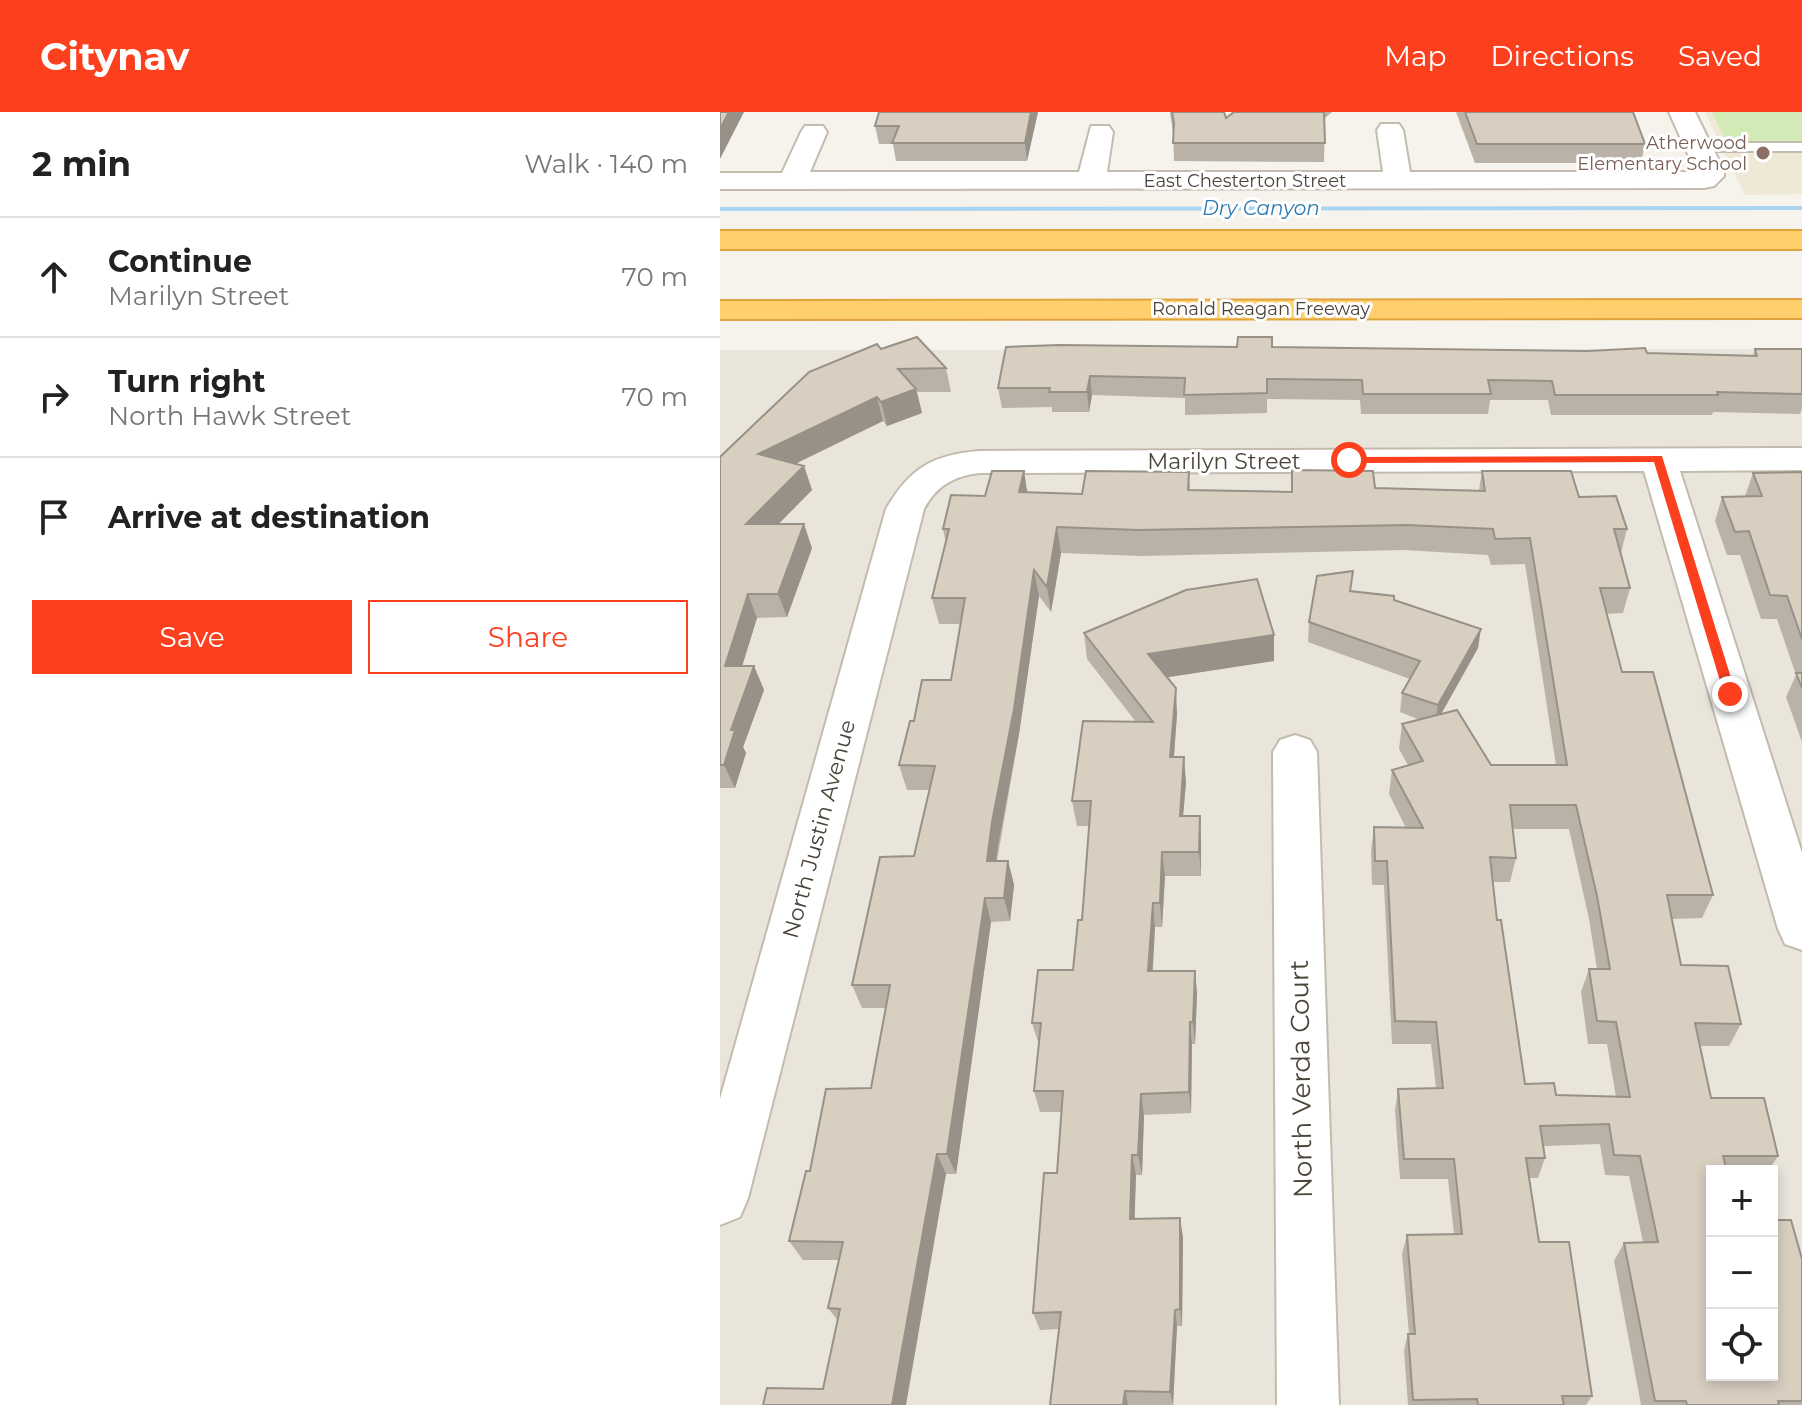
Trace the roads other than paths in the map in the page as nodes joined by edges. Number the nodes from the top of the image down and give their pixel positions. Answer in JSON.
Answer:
{"nodes":[{"id":1,"x":1682,"y":112,"type":"edge"},
{"id":2,"x":1390,"y":130,"type":"dead end"},
{"id":3,"x":814,"y":132,"type":"dead end"},
{"id":4,"x":1100,"y":132,"type":"dead end"},
{"id":5,"x":1699,"y":147,"type":"junction"},
{"id":6,"x":1802,"y":147,"type":"edge"},
{"id":7,"x":720,"y":181,"type":"edge"},
{"id":8,"x":792,"y":181,"type":"junction"},
{"id":9,"x":1091,"y":181,"type":"junction"},
{"id":10,"x":1398,"y":181,"type":"junction"},
{"id":11,"x":720,"y":240,"type":"edge"},
{"id":12,"x":1802,"y":240,"type":"edge"},
{"id":13,"x":1802,"y":309,"type":"edge"},
{"id":14,"x":720,"y":310,"type":"edge"},
{"id":15,"x":1658,"y":459,"type":"junction"},
{"id":16,"x":1802,"y":459,"type":"edge"},
{"id":17,"x":936,"y":470,"type":"joint"},
{"id":18,"x":1295,"y":752,"type":"dead end"},
{"id":19,"x":1802,"y":929,"type":"edge"},
{"id":20,"x":720,"y":1198,"type":"edge"},
{"id":21,"x":1308,"y":1405,"type":"edge"}],
"edges":[{"from":1,"to":5,"type":"street"},
{"from":2,"to":10,"type":"street"},
{"from":3,"to":8,"type":"street"},
{"from":4,"to":9,"type":"street"},
{"from":5,"to":6,"type":"lane"},
{"from":5,"to":10,"type":"street","name":"East Chesterton Street"},
{"from":7,"to":8,"type":"street","name":"East Chesterton Street"},
{"from":8,"to":9,"type":"street","name":"East Chesterton Street"},
{"from":9,"to":10,"type":"street","name":"East Chesterton Street"},
{"from":11,"to":12,"type":"highway"},
{"from":13,"to":14,"type":"highway","name":"Ronald Reagan Freeway"},
{"from":15,"to":16,"type":"street","name":"Marilyn Street"},
{"from":15,"to":17,"type":"street","name":"Marilyn Street"},
{"from":15,"to":19,"type":"street"},
{"from":17,"to":20,"type":"street","name":"North Justin Avenue"},
{"from":18,"to":21,"type":"street","name":"North Verda Court"}]}
